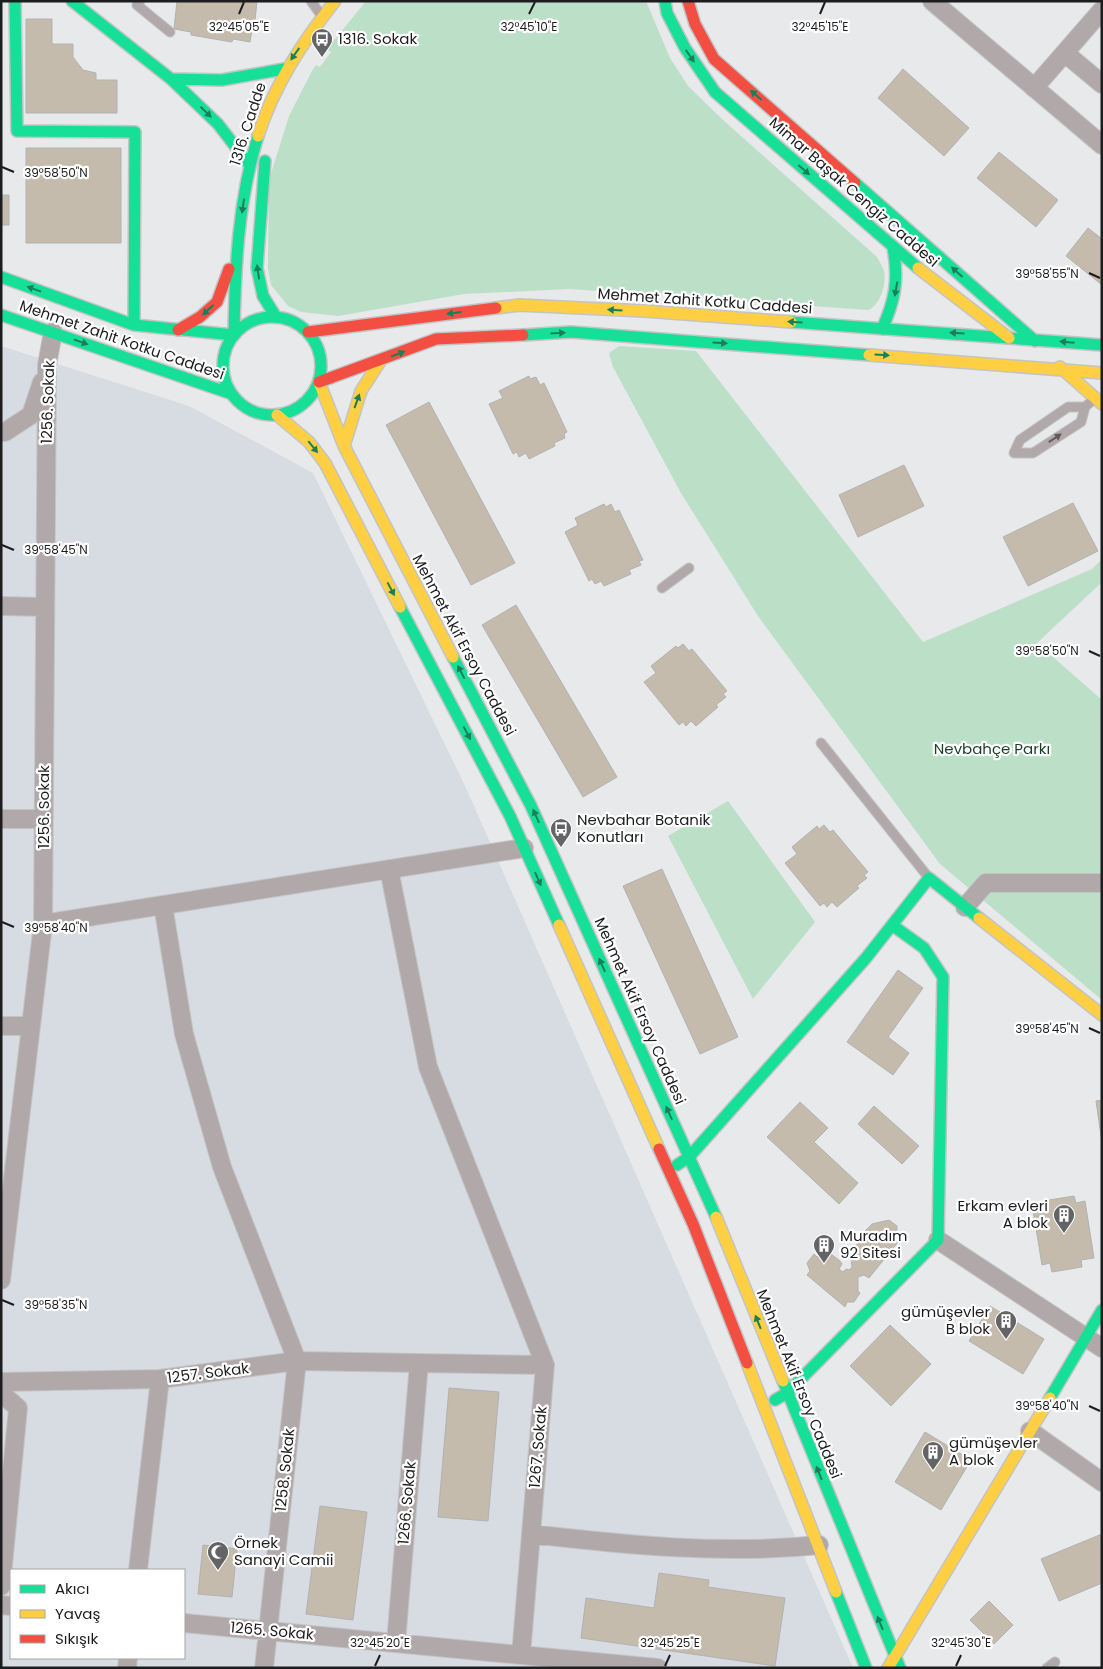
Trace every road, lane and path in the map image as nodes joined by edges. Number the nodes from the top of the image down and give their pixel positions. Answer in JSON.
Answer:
{"nodes":[{"id":1,"x":15,"y":1,"type":"edge"},
{"id":2,"x":72,"y":1,"type":"edge"},
{"id":3,"x":140,"y":1,"type":"edge"},
{"id":4,"x":312,"y":1,"type":"edge"},
{"id":5,"x":335,"y":1,"type":"edge"},
{"id":6,"x":661,"y":1,"type":"edge"},
{"id":7,"x":688,"y":1,"type":"edge"},
{"id":8,"x":932,"y":1,"type":"edge"},
{"id":9,"x":666,"y":7,"type":"edge"},
{"id":10,"x":1102,"y":10,"type":"edge"},
{"id":11,"x":342,"y":11,"type":"dead end"},
{"id":12,"x":322,"y":16,"type":"junction"},
{"id":13,"x":170,"y":32,"type":"dead end"},
{"id":14,"x":1066,"y":54,"type":"junction"},
{"id":15,"x":284,"y":70,"type":"junction"},
{"id":16,"x":171,"y":79,"type":"junction"},
{"id":17,"x":1102,"y":84,"type":"edge"},
{"id":18,"x":1034,"y":88,"type":"junction"},
{"id":19,"x":278,"y":115,"type":"dead end"},
{"id":20,"x":1102,"y":145,"type":"edge"},
{"id":21,"x":268,"y":151,"type":"dead end"},
{"id":22,"x":248,"y":163,"type":"junction"},
{"id":23,"x":893,"y":248,"type":"junction"},
{"id":24,"x":236,"y":252,"type":"junction"},
{"id":25,"x":1,"y":277,"type":"edge"},
{"id":26,"x":1,"y":315,"type":"edge"},
{"id":27,"x":276,"y":317,"type":"junction"},
{"id":28,"x":134,"y":325,"type":"junction"},
{"id":29,"x":882,"y":329,"type":"junction"},
{"id":30,"x":178,"y":330,"type":"junction"},
{"id":31,"x":53,"y":332,"type":"junction"},
{"id":32,"x":308,"y":332,"type":"junction"},
{"id":33,"x":234,"y":335,"type":"junction"},
{"id":34,"x":1006,"y":336,"type":"junction"},
{"id":35,"x":1033,"y":339,"type":"junction"},
{"id":36,"x":1102,"y":345,"type":"edge"},
{"id":37,"x":380,"y":360,"type":"junction"},
{"id":38,"x":47,"y":365,"type":"junction"},
{"id":39,"x":1062,"y":369,"type":"junction"},
{"id":40,"x":1102,"y":373,"type":"edge"},
{"id":41,"x":319,"y":382,"type":"junction"},
{"id":42,"x":232,"y":394,"type":"junction"},
{"id":43,"x":1098,"y":401,"type":"edge"},
{"id":44,"x":1085,"y":407,"type":"junction"},
{"id":45,"x":277,"y":415,"type":"junction"},
{"id":46,"x":1,"y":432,"type":"edge"},
{"id":47,"x":344,"y":446,"type":"junction"},
{"id":48,"x":689,"y":568,"type":"dead end"},
{"id":49,"x":662,"y":588,"type":"dead end"},
{"id":50,"x":1,"y":606,"type":"edge"},
{"id":51,"x":45,"y":607,"type":"junction"},
{"id":52,"x":821,"y":743,"type":"dead end"},
{"id":53,"x":1,"y":818,"type":"edge"},
{"id":54,"x":43,"y":819,"type":"junction"},
{"id":55,"x":524,"y":848,"type":"junction"},
{"id":56,"x":389,"y":869,"type":"junction"},
{"id":57,"x":929,"y":878,"type":"junction"},
{"id":58,"x":1102,"y":883,"type":"edge"},
{"id":59,"x":163,"y":905,"type":"junction"},
{"id":60,"x":965,"y":907,"type":"junction"},
{"id":61,"x":43,"y":924,"type":"junction"},
{"id":62,"x":892,"y":925,"type":"junction"},
{"id":63,"x":1102,"y":1015,"type":"edge"},
{"id":64,"x":1,"y":1026,"type":"edge"},
{"id":65,"x":31,"y":1026,"type":"junction"},
{"id":66,"x":689,"y":1157,"type":"junction"},
{"id":67,"x":668,"y":1170,"type":"junction"},
{"id":68,"x":4,"y":1239,"type":"edge"},
{"id":69,"x":938,"y":1240,"type":"junction"},
{"id":70,"x":1,"y":1280,"type":"edge"},
{"id":71,"x":1102,"y":1310,"type":"edge"},
{"id":72,"x":1085,"y":1337,"type":"junction"},
{"id":73,"x":1102,"y":1348,"type":"edge"},
{"id":74,"x":297,"y":1361,"type":"junction"},
{"id":75,"x":419,"y":1363,"type":"junction"},
{"id":76,"x":545,"y":1365,"type":"junction"},
{"id":77,"x":160,"y":1379,"type":"junction"},
{"id":78,"x":1,"y":1382,"type":"edge"},
{"id":79,"x":1,"y":1393,"type":"edge"},
{"id":80,"x":787,"y":1393,"type":"junction"},
{"id":81,"x":764,"y":1405,"type":"junction"},
{"id":82,"x":1030,"y":1431,"type":"junction"},
{"id":83,"x":1102,"y":1482,"type":"edge"},
{"id":84,"x":531,"y":1534,"type":"junction"},
{"id":85,"x":818,"y":1545,"type":"junction"},
{"id":86,"x":138,"y":1569,"type":"edge"},
{"id":87,"x":1,"y":1586,"type":"edge"},
{"id":88,"x":185,"y":1623,"type":"edge"},
{"id":89,"x":268,"y":1630,"type":"junction"},
{"id":90,"x":396,"y":1642,"type":"junction"},
{"id":91,"x":521,"y":1655,"type":"junction"},
{"id":92,"x":894,"y":1665,"type":"edge"},
{"id":93,"x":638,"y":1667,"type":"edge"},
{"id":94,"x":264,"y":1668,"type":"edge"},
{"id":95,"x":658,"y":1668,"type":"edge"},
{"id":96,"x":866,"y":1668,"type":"edge"}],
"edges":[{"from":1,"to":28,"type":"main road"},
{"from":2,"to":16,"type":"main road"},
{"from":3,"to":13,"type":"lane"},
{"from":4,"to":12,"type":"lane"},
{"from":5,"to":12,"type":"main road","name":"1316. Cadde"},
{"from":6,"to":9,"type":"main road","name":"Mimar Başak Cengiz Caddesi"},
{"from":35,"to":7,"type":"main road","name":"Mimar Başak Cengiz Caddesi","one_way":true},
{"from":8,"to":18,"type":"street"},
{"from":9,"to":23,"type":"main road","name":"Mimar Başak Cengiz Caddesi","one_way":true},
{"from":10,"to":14,"type":"street"},
{"from":11,"to":19,"type":"main road","name":"1316. Cadde"},
{"from":12,"to":15,"type":"main road","name":"1316. Cadde","one_way":true},
{"from":14,"to":17,"type":"street"},
{"from":14,"to":18,"type":"street"},
{"from":15,"to":16,"type":"main road"},
{"from":15,"to":22,"type":"main road","name":"1316. Cadde"},
{"from":16,"to":22,"type":"main road","one_way":true},
{"from":18,"to":20,"type":"street"},
{"from":27,"to":21,"type":"main road","name":"1316. Cadde","one_way":true},
{"from":22,"to":24,"type":"main road","name":"1316. Cadde","one_way":true},
{"from":23,"to":29,"type":"main road","one_way":true},
{"from":23,"to":34,"type":"main road","name":"Mimar Başak Cengiz Caddesi"},
{"from":24,"to":30,"type":"main road","one_way":true},
{"from":24,"to":33,"type":"main road","name":"1316. Cadde"},
{"from":28,"to":25,"type":"main road","name":"Mehmet Zahit Kotku Caddesi","one_way":true},
{"from":26,"to":31,"type":"main road","name":"Mehmet Zahit Kotku Caddesi"},
{"from":27,"to":32,"type":"main road"},
{"from":27,"to":33,"type":"main road"},
{"from":28,"to":30,"type":"main road","name":"Mehmet Zahit Kotku Caddesi"},
{"from":29,"to":32,"type":"main road","name":"Mehmet Zahit Kotku Caddesi","one_way":true},
{"from":34,"to":29,"type":"main road","name":"Mehmet Zahit Kotku Caddesi","one_way":true},
{"from":30,"to":33,"type":"main road","name":"Mehmet Zahit Kotku Caddesi"},
{"from":31,"to":38,"type":"street","name":"1256. Sokak"},
{"from":31,"to":42,"type":"main road","name":"Mehmet Zahit Kotku Caddesi","one_way":true},
{"from":32,"to":41,"type":"main road"},
{"from":33,"to":42,"type":"main road"},
{"from":34,"to":35,"type":"main road","name":"Mehmet Zahit Kotku Caddesi"},
{"from":34,"to":39,"type":"main road","name":"Mimar Başak Cengiz Caddesi"},
{"from":36,"to":35,"type":"main road","name":"Mehmet Zahit Kotku Caddesi","one_way":true},
{"from":35,"to":39,"type":"main road","name":"Mimar Başak Cengiz Caddesi"},
{"from":37,"to":39,"type":"main road","one_way":true},
{"from":37,"to":41,"type":"main road"},
{"from":47,"to":37,"type":"main road","one_way":true},
{"from":38,"to":46,"type":"street"},
{"from":38,"to":51,"type":"street","name":"1256. Sokak"},
{"from":39,"to":40,"type":"main road"},
{"from":39,"to":43,"type":"main road","name":"Mimar Başak Cengiz Caddesi"},
{"from":41,"to":45,"type":"main road"},
{"from":41,"to":47,"type":"main road","name":"Mehmet Akif Ersoy Caddesi"},
{"from":42,"to":45,"type":"main road"},
{"from":43,"to":44,"type":"lane"},
{"from":44,"to":44,"type":"lane","one_way":true},
{"from":45,"to":55,"type":"main road","one_way":true},
{"from":66,"to":47,"type":"main road","name":"Mehmet Akif Ersoy Caddesi","one_way":true},
{"from":48,"to":49,"type":"lane"},
{"from":50,"to":51,"type":"street"},
{"from":51,"to":54,"type":"street","name":"1256. Sokak"},
{"from":52,"to":57,"type":"lane"},
{"from":53,"to":54,"type":"street"},
{"from":54,"to":61,"type":"street","name":"1256. Sokak"},
{"from":55,"to":56,"type":"street"},
{"from":55,"to":67,"type":"main road","one_way":true},
{"from":56,"to":59,"type":"street"},
{"from":56,"to":76,"type":"street"},
{"from":57,"to":60,"type":"main road"},
{"from":57,"to":62,"type":"main road"},
{"from":58,"to":60,"type":"street"},
{"from":59,"to":61,"type":"street"},
{"from":59,"to":74,"type":"street"},
{"from":60,"to":63,"type":"main road"},
{"from":61,"to":65,"type":"street","name":"1256. Sokak"},
{"from":62,"to":66,"type":"main road"},
{"from":62,"to":69,"type":"main road"},
{"from":64,"to":65,"type":"street"},
{"from":65,"to":68,"type":"street","name":"1256. Sokak"},
{"from":66,"to":67,"type":"main road"},
{"from":80,"to":66,"type":"main road","name":"Mehmet Akif Ersoy Caddesi","one_way":true},
{"from":67,"to":81,"type":"main road"},
{"from":68,"to":70,"type":"street","name":"1256. Sokak"},
{"from":69,"to":72,"type":"street"},
{"from":69,"to":80,"type":"main road"},
{"from":71,"to":72,"type":"main road"},
{"from":72,"to":73,"type":"street"},
{"from":72,"to":82,"type":"main road"},
{"from":74,"to":75,"type":"street","name":"1257. Sokak"},
{"from":74,"to":77,"type":"street","name":"1257. Sokak"},
{"from":74,"to":89,"type":"street","name":"1258. Sokak"},
{"from":75,"to":76,"type":"street"},
{"from":75,"to":90,"type":"street","name":"1266. Sokak"},
{"from":76,"to":84,"type":"street","name":"1267. Sokak"},
{"from":77,"to":78,"type":"street"},
{"from":77,"to":86,"type":"street","name":"1257. Sokak"},
{"from":79,"to":87,"type":"street"},
{"from":80,"to":81,"type":"main road"},
{"from":92,"to":80,"type":"main road","name":"Mehmet Akif Ersoy Caddesi","one_way":true},
{"from":81,"to":85,"type":"main road"},
{"from":82,"to":83,"type":"street"},
{"from":82,"to":92,"type":"main road"},
{"from":84,"to":85,"type":"street"},
{"from":84,"to":91,"type":"street","name":"1267. Sokak"},
{"from":85,"to":96,"type":"main road"},
{"from":88,"to":89,"type":"street","name":"1265. Sokak"},
{"from":89,"to":90,"type":"street","name":"1265. Sokak"},
{"from":89,"to":94,"type":"street","name":"1258. Sokak"},
{"from":90,"to":91,"type":"street","name":"1265. Sokak"},
{"from":91,"to":93,"type":"street","name":"1265. Sokak"},
{"from":93,"to":95,"type":"street","name":"1265. Sokak"}]}
